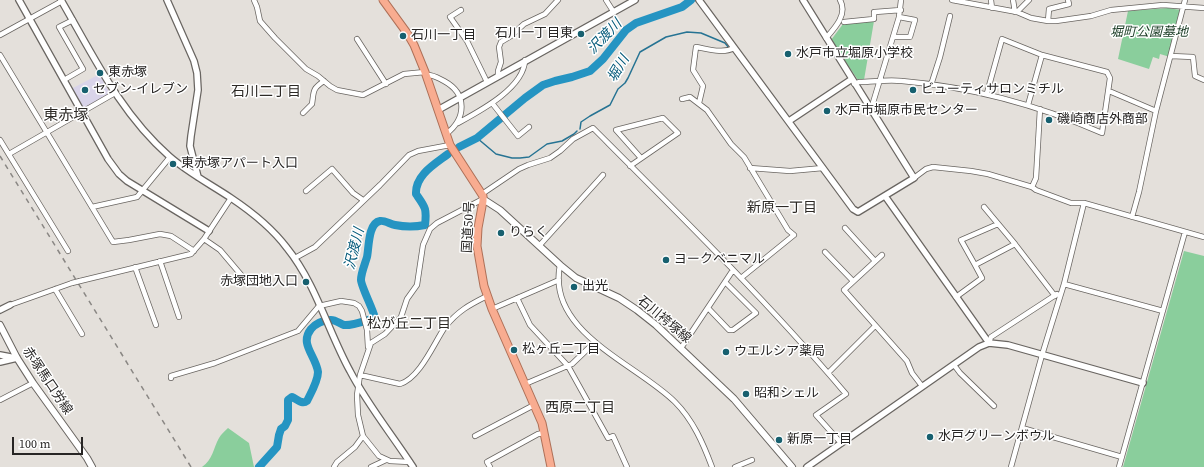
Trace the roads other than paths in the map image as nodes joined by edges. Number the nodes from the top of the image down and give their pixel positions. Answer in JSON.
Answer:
{"nodes":[{"id":1,"x":19,"y":0,"type":"edge"},
{"id":2,"x":61,"y":0,"type":"edge"},
{"id":3,"x":167,"y":0,"type":"edge"},
{"id":4,"x":254,"y":0,"type":"edge"},
{"id":5,"x":384,"y":0,"type":"edge"},
{"id":6,"x":558,"y":0,"type":"edge"},
{"id":7,"x":606,"y":0,"type":"edge"},
{"id":8,"x":635,"y":0,"type":"edge"},
{"id":9,"x":699,"y":0,"type":"edge"},
{"id":10,"x":803,"y":0,"type":"edge"},
{"id":11,"x":840,"y":0,"type":"edge"},
{"id":12,"x":901,"y":0,"type":"edge"},
{"id":13,"x":952,"y":0,"type":"edge"},
{"id":14,"x":991,"y":0,"type":"edge"},
{"id":15,"x":1013,"y":0,"type":"edge"},
{"id":16,"x":1029,"y":0,"type":"edge"},
{"id":17,"x":1068,"y":0,"type":"edge"},
{"id":18,"x":1185,"y":0,"type":"edge"},
{"id":19,"x":969,"y":2,"type":"edge"},
{"id":20,"x":1184,"y":7,"type":"junction"},
{"id":21,"x":992,"y":8,"type":"junction"},
{"id":22,"x":1204,"y":8,"type":"edge"},
{"id":23,"x":461,"y":10,"type":"dead end"},
{"id":24,"x":900,"y":10,"type":"junction"},
{"id":25,"x":613,"y":11,"type":"junction"},
{"id":26,"x":1016,"y":12,"type":"junction"},
{"id":27,"x":950,"y":16,"type":"dead end"},
{"id":28,"x":899,"y":17,"type":"junction"},
{"id":29,"x":29,"y":19,"type":"junction"},
{"id":30,"x":72,"y":20,"type":"junction"},
{"id":31,"x":1048,"y":21,"type":"junction"},
{"id":32,"x":844,"y":22,"type":"dead end"},
{"id":33,"x":0,"y":36,"type":"edge"},
{"id":34,"x":892,"y":37,"type":"junction"},
{"id":35,"x":826,"y":38,"type":"junction"},
{"id":36,"x":358,"y":39,"type":"dead end"},
{"id":37,"x":734,"y":48,"type":"junction"},
{"id":38,"x":0,"y":55,"type":"edge"},
{"id":39,"x":1042,"y":55,"type":"junction"},
{"id":40,"x":1171,"y":56,"type":"junction"},
{"id":41,"x":525,"y":60,"type":"junction"},
{"id":42,"x":426,"y":73,"type":"junction"},
{"id":43,"x":498,"y":76,"type":"junction"},
{"id":44,"x":64,"y":80,"type":"junction"},
{"id":45,"x":1204,"y":80,"type":"edge"},
{"id":46,"x":324,"y":82,"type":"junction"},
{"id":47,"x":487,"y":82,"type":"junction"},
{"id":48,"x":853,"y":82,"type":"junction"},
{"id":49,"x":880,"y":82,"type":"junction"},
{"id":50,"x":386,"y":84,"type":"junction"},
{"id":51,"x":931,"y":84,"type":"junction"},
{"id":52,"x":1108,"y":91,"type":"junction"},
{"id":53,"x":115,"y":93,"type":"junction"},
{"id":54,"x":987,"y":93,"type":"junction"},
{"id":55,"x":460,"y":97,"type":"junction"},
{"id":56,"x":682,"y":99,"type":"dead end"},
{"id":57,"x":492,"y":103,"type":"junction"},
{"id":58,"x":699,"y":103,"type":"junction"},
{"id":59,"x":1028,"y":105,"type":"junction"},
{"id":60,"x":870,"y":108,"type":"junction"},
{"id":61,"x":1040,"y":109,"type":"junction"},
{"id":62,"x":438,"y":110,"type":"junction"},
{"id":63,"x":1156,"y":111,"type":"junction"},
{"id":64,"x":81,"y":112,"type":"junction"},
{"id":65,"x":303,"y":113,"type":"dead end"},
{"id":66,"x":789,"y":121,"type":"junction"},
{"id":67,"x":458,"y":123,"type":"junction"},
{"id":68,"x":529,"y":127,"type":"dead end"},
{"id":69,"x":46,"y":132,"type":"junction"},
{"id":70,"x":446,"y":134,"type":"junction"},
{"id":71,"x":0,"y":140,"type":"edge"},
{"id":72,"x":450,"y":145,"type":"junction"},
{"id":73,"x":9,"y":154,"type":"junction"},
{"id":74,"x":170,"y":157,"type":"junction"},
{"id":75,"x":642,"y":158,"type":"junction"},
{"id":76,"x":630,"y":166,"type":"junction"},
{"id":77,"x":750,"y":168,"type":"junction"},
{"id":78,"x":823,"y":168,"type":"junction"},
{"id":79,"x":602,"y":175,"type":"dead end"},
{"id":80,"x":198,"y":177,"type":"junction"},
{"id":81,"x":914,"y":178,"type":"junction"},
{"id":82,"x":1032,"y":187,"type":"junction"},
{"id":83,"x":143,"y":191,"type":"junction"},
{"id":84,"x":306,"y":191,"type":"dead end"},
{"id":85,"x":483,"y":196,"type":"junction"},
{"id":86,"x":885,"y":196,"type":"junction"},
{"id":87,"x":231,"y":198,"type":"junction"},
{"id":88,"x":363,"y":200,"type":"junction"},
{"id":89,"x":1084,"y":203,"type":"junction"},
{"id":90,"x":984,"y":207,"type":"dead end"},
{"id":91,"x":92,"y":208,"type":"junction"},
{"id":92,"x":1132,"y":217,"type":"junction"},
{"id":93,"x":998,"y":224,"type":"junction"},
{"id":94,"x":845,"y":228,"type":"dead end"},
{"id":95,"x":209,"y":231,"type":"junction"},
{"id":96,"x":1185,"y":232,"type":"junction"},
{"id":97,"x":1204,"y":237,"type":"edge"},
{"id":98,"x":204,"y":238,"type":"junction"},
{"id":99,"x":1015,"y":244,"type":"junction"},
{"id":100,"x":539,"y":246,"type":"junction"},
{"id":101,"x":68,"y":251,"type":"dead end"},
{"id":102,"x":194,"y":251,"type":"junction"},
{"id":103,"x":826,"y":252,"type":"dead end"},
{"id":104,"x":882,"y":254,"type":"dead end"},
{"id":105,"x":295,"y":258,"type":"junction"},
{"id":106,"x":160,"y":261,"type":"junction"},
{"id":107,"x":875,"y":261,"type":"junction"},
{"id":108,"x":560,"y":265,"type":"junction"},
{"id":109,"x":975,"y":265,"type":"junction"},
{"id":110,"x":135,"y":267,"type":"junction"},
{"id":111,"x":733,"y":270,"type":"junction"},
{"id":112,"x":741,"y":278,"type":"junction"},
{"id":113,"x":558,"y":280,"type":"junction"},
{"id":114,"x":853,"y":281,"type":"junction"},
{"id":115,"x":725,"y":282,"type":"junction"},
{"id":116,"x":248,"y":283,"type":"dead end"},
{"id":117,"x":1064,"y":284,"type":"junction"},
{"id":118,"x":55,"y":289,"type":"junction"},
{"id":119,"x":1062,"y":291,"type":"junction"},
{"id":120,"x":487,"y":296,"type":"junction"},
{"id":121,"x":1055,"y":296,"type":"junction"},
{"id":122,"x":956,"y":297,"type":"junction"},
{"id":123,"x":517,"y":298,"type":"junction"},
{"id":124,"x":10,"y":305,"type":"joint"},
{"id":125,"x":319,"y":306,"type":"junction"},
{"id":126,"x":708,"y":308,"type":"junction"},
{"id":127,"x":492,"y":309,"type":"junction"},
{"id":128,"x":0,"y":310,"type":"edge"},
{"id":129,"x":1163,"y":311,"type":"junction"},
{"id":130,"x":179,"y":317,"type":"dead end"},
{"id":131,"x":0,"y":325,"type":"edge"},
{"id":132,"x":156,"y":325,"type":"dead end"},
{"id":133,"x":875,"y":326,"type":"junction"},
{"id":134,"x":82,"y":334,"type":"dead end"},
{"id":135,"x":595,"y":342,"type":"junction"},
{"id":136,"x":989,"y":343,"type":"junction"},
{"id":137,"x":368,"y":347,"type":"junction"},
{"id":138,"x":680,"y":348,"type":"junction"},
{"id":139,"x":1042,"y":355,"type":"junction"},
{"id":140,"x":0,"y":356,"type":"edge"},
{"id":141,"x":17,"y":358,"type":"junction"},
{"id":142,"x":0,"y":362,"type":"edge"},
{"id":143,"x":954,"y":365,"type":"junction"},
{"id":144,"x":568,"y":366,"type":"junction"},
{"id":145,"x":828,"y":372,"type":"junction"},
{"id":146,"x":360,"y":375,"type":"junction"},
{"id":147,"x":172,"y":378,"type":"dead end"},
{"id":148,"x":32,"y":383,"type":"junction"},
{"id":149,"x":1143,"y":383,"type":"junction"},
{"id":150,"x":525,"y":384,"type":"junction"},
{"id":151,"x":358,"y":385,"type":"junction"},
{"id":152,"x":922,"y":386,"type":"junction"},
{"id":153,"x":0,"y":400,"type":"edge"},
{"id":154,"x":534,"y":405,"type":"junction"},
{"id":155,"x":994,"y":406,"type":"dead end"},
{"id":156,"x":1022,"y":428,"type":"junction"},
{"id":157,"x":544,"y":433,"type":"junction"},
{"id":158,"x":363,"y":436,"type":"junction"},
{"id":159,"x":475,"y":436,"type":"dead end"},
{"id":160,"x":841,"y":443,"type":"junction"},
{"id":161,"x":1122,"y":457,"type":"junction"},
{"id":162,"x":386,"y":460,"type":"junction"},
{"id":163,"x":752,"y":460,"type":"dead end"},
{"id":164,"x":412,"y":465,"type":"edge"},
{"id":165,"x":92,"y":467,"type":"edge"},
{"id":166,"x":334,"y":467,"type":"edge"},
{"id":167,"x":370,"y":467,"type":"edge"},
{"id":168,"x":490,"y":467,"type":"edge"},
{"id":169,"x":551,"y":467,"type":"edge"},
{"id":170,"x":627,"y":467,"type":"edge"},
{"id":171,"x":712,"y":467,"type":"edge"},
{"id":172,"x":735,"y":467,"type":"edge"},
{"id":173,"x":792,"y":467,"type":"edge"},
{"id":174,"x":807,"y":467,"type":"edge"},
{"id":175,"x":1011,"y":467,"type":"edge"},
{"id":176,"x":1119,"y":467,"type":"edge"}],
"edges":[{"from":1,"to":29,"type":"street"},
{"from":2,"to":29,"type":"street"},
{"from":2,"to":30,"type":"street"},
{"from":3,"to":80,"type":"street"},
{"from":4,"to":46,"type":"street"},
{"from":5,"to":42,"type":"highway","name":"国道50号"},
{"from":6,"to":43,"type":"street"},
{"from":7,"to":25,"type":"street"},
{"from":8,"to":25,"type":"street"},
{"from":9,"to":37,"type":"street"},
{"from":10,"to":35,"type":"street"},
{"from":11,"to":35,"type":"street"},
{"from":12,"to":24,"type":"street"},
{"from":13,"to":19,"type":"street"},
{"from":14,"to":21,"type":"street"},
{"from":15,"to":26,"type":"street"},
{"from":16,"to":26,"type":"street"},
{"from":17,"to":31,"type":"street"},
{"from":18,"to":20,"type":"street"},
{"from":19,"to":21,"type":"street"},
{"from":20,"to":22,"type":"street"},
{"from":20,"to":31,"type":"street"},
{"from":20,"to":40,"type":"street"},
{"from":21,"to":26,"type":"street"},
{"from":23,"to":47,"type":"street"},
{"from":24,"to":28,"type":"street"},
{"from":24,"to":32,"type":"street"},
{"from":25,"to":41,"type":"street"},
{"from":26,"to":31,"type":"street"},
{"from":27,"to":51,"type":"street"},
{"from":28,"to":34,"type":"street"},
{"from":28,"to":34,"type":"street"},
{"from":29,"to":33,"type":"street"},
{"from":29,"to":44,"type":"street"},
{"from":30,"to":44,"type":"street"},
{"from":30,"to":53,"type":"street"},
{"from":34,"to":49,"type":"street"},
{"from":35,"to":48,"type":"street"},
{"from":36,"to":50,"type":"street"},
{"from":37,"to":58,"type":"street"},
{"from":37,"to":66,"type":"street"},
{"from":38,"to":69,"type":"street"},
{"from":39,"to":52,"type":"street"},
{"from":39,"to":54,"type":"street"},
{"from":39,"to":59,"type":"street"},
{"from":40,"to":45,"type":"street"},
{"from":40,"to":63,"type":"street"},
{"from":41,"to":43,"type":"street"},
{"from":41,"to":57,"type":"street"},
{"from":42,"to":50,"type":"street"},
{"from":42,"to":55,"type":"street"},
{"from":42,"to":62,"type":"highway","name":"国道50号"},
{"from":43,"to":47,"type":"street"},
{"from":44,"to":64,"type":"street"},
{"from":46,"to":50,"type":"street"},
{"from":46,"to":65,"type":"street"},
{"from":47,"to":55,"type":"street"},
{"from":48,"to":49,"type":"street"},
{"from":48,"to":60,"type":"street"},
{"from":48,"to":66,"type":"street"},
{"from":49,"to":51,"type":"street"},
{"from":49,"to":60,"type":"street"},
{"from":51,"to":54,"type":"street"},
{"from":52,"to":61,"type":"street"},
{"from":52,"to":63,"type":"street"},
{"from":53,"to":64,"type":"street"},
{"from":53,"to":74,"type":"street"},
{"from":54,"to":59,"type":"street"},
{"from":55,"to":62,"type":"street"},
{"from":55,"to":67,"type":"street"},
{"from":56,"to":58,"type":"street"},
{"from":57,"to":67,"type":"street"},
{"from":57,"to":68,"type":"street"},
{"from":58,"to":77,"type":"street"},
{"from":59,"to":61,"type":"street"},
{"from":60,"to":81,"type":"street"},
{"from":61,"to":82,"type":"street"},
{"from":62,"to":70,"type":"highway","name":"国道50号"},
{"from":63,"to":92,"type":"street"},
{"from":64,"to":69,"type":"street"},
{"from":64,"to":83,"type":"street"},
{"from":66,"to":78,"type":"street"},
{"from":67,"to":70,"type":"street"},
{"from":69,"to":73,"type":"street"},
{"from":69,"to":91,"type":"street"},
{"from":70,"to":72,"type":"highway","name":"国道50号"},
{"from":71,"to":73,"type":"street"},
{"from":72,"to":85,"type":"highway","name":"国道50号"},
{"from":72,"to":88,"type":"street"},
{"from":73,"to":101,"type":"street"},
{"from":74,"to":80,"type":"street"},
{"from":74,"to":83,"type":"street"},
{"from":75,"to":75,"type":"street"},
{"from":75,"to":76,"type":"street"},
{"from":76,"to":85,"type":"street"},
{"from":76,"to":111,"type":"street"},
{"from":77,"to":78,"type":"street"},
{"from":77,"to":112,"type":"street"},
{"from":78,"to":86,"type":"street"},
{"from":79,"to":100,"type":"street"},
{"from":80,"to":87,"type":"street"},
{"from":81,"to":82,"type":"street"},
{"from":81,"to":86,"type":"street"},
{"from":82,"to":89,"type":"street"},
{"from":83,"to":91,"type":"street"},
{"from":83,"to":95,"type":"street"},
{"from":84,"to":88,"type":"street"},
{"from":85,"to":100,"type":"main road","name":"石川袴塚線"},
{"from":85,"to":120,"type":"highway","name":"国道50号"},
{"from":85,"to":137,"type":"street"},
{"from":86,"to":122,"type":"street"},
{"from":87,"to":95,"type":"street"},
{"from":87,"to":105,"type":"street"},
{"from":88,"to":105,"type":"street"},
{"from":89,"to":92,"type":"street"},
{"from":89,"to":117,"type":"street"},
{"from":90,"to":93,"type":"street"},
{"from":91,"to":102,"type":"street"},
{"from":92,"to":96,"type":"street"},
{"from":93,"to":99,"type":"street"},
{"from":93,"to":109,"type":"street"},
{"from":94,"to":107,"type":"street"},
{"from":95,"to":98,"type":"street"},
{"from":96,"to":97,"type":"street"},
{"from":96,"to":129,"type":"street"},
{"from":98,"to":102,"type":"street"},
{"from":98,"to":116,"type":"street"},
{"from":99,"to":109,"type":"street"},
{"from":99,"to":121,"type":"street"},
{"from":100,"to":108,"type":"main road","name":"石川袴塚線"},
{"from":102,"to":106,"type":"street"},
{"from":103,"to":114,"type":"street"},
{"from":104,"to":107,"type":"street"},
{"from":105,"to":125,"type":"street"},
{"from":106,"to":110,"type":"street"},
{"from":106,"to":130,"type":"street"},
{"from":107,"to":114,"type":"street"},
{"from":108,"to":113,"type":"street"},
{"from":108,"to":138,"type":"main road","name":"石川袴塚線"},
{"from":109,"to":122,"type":"street"},
{"from":110,"to":118,"type":"street","bridge":true},
{"from":110,"to":132,"type":"street"},
{"from":111,"to":112,"type":"street"},
{"from":111,"to":115,"type":"street"},
{"from":112,"to":145,"type":"street"},
{"from":113,"to":123,"type":"street"},
{"from":113,"to":135,"type":"street"},
{"from":114,"to":133,"type":"street"},
{"from":115,"to":126,"type":"street"},
{"from":115,"to":126,"type":"street"},
{"from":117,"to":119,"type":"street"},
{"from":117,"to":129,"type":"street"},
{"from":118,"to":124,"type":"street"},
{"from":118,"to":134,"type":"street"},
{"from":119,"to":121,"type":"street"},
{"from":119,"to":139,"type":"street"},
{"from":120,"to":127,"type":"highway","name":"国道50号"},
{"from":120,"to":146,"type":"street"},
{"from":121,"to":136,"type":"street"},
{"from":122,"to":136,"type":"street"},
{"from":123,"to":127,"type":"street"},
{"from":123,"to":144,"type":"street"},
{"from":124,"to":128,"type":"street"},
{"from":125,"to":137,"type":"street"},
{"from":125,"to":147,"type":"street"},
{"from":125,"to":151,"type":"street"},
{"from":126,"to":138,"type":"street"},
{"from":127,"to":150,"type":"highway","name":"国道50号"},
{"from":129,"to":149,"type":"street"},
{"from":131,"to":141,"type":"main road","name":"赤塚馬口労線"},
{"from":133,"to":145,"type":"street"},
{"from":133,"to":152,"type":"street"},
{"from":135,"to":144,"type":"street"},
{"from":135,"to":171,"type":"street"},
{"from":136,"to":139,"type":"street"},
{"from":136,"to":143,"type":"street"},
{"from":137,"to":146,"type":"street"},
{"from":138,"to":173,"type":"main road","name":"石川袴塚線"},
{"from":139,"to":149,"type":"street"},
{"from":139,"to":156,"type":"street"},
{"from":140,"to":141,"type":"street"},
{"from":141,"to":142,"type":"street"},
{"from":141,"to":148,"type":"main road","name":"赤塚馬口労線"},
{"from":143,"to":152,"type":"street"},
{"from":143,"to":155,"type":"street"},
{"from":144,"to":150,"type":"street"},
{"from":144,"to":170,"type":"street"},
{"from":145,"to":160,"type":"street"},
{"from":146,"to":151,"type":"street"},
{"from":148,"to":153,"type":"street"},
{"from":148,"to":165,"type":"main road","name":"赤塚馬口労線"},
{"from":149,"to":161,"type":"street"},
{"from":150,"to":154,"type":"highway","name":"国道50号"},
{"from":151,"to":158,"type":"street"},
{"from":151,"to":164,"type":"street"},
{"from":152,"to":160,"type":"street"},
{"from":154,"to":157,"type":"highway","name":"国道50号"},
{"from":154,"to":159,"type":"street"},
{"from":156,"to":161,"type":"street"},
{"from":156,"to":175,"type":"street"},
{"from":157,"to":168,"type":"street"},
{"from":157,"to":169,"type":"highway","name":"国道50号"},
{"from":158,"to":162,"type":"street"},
{"from":158,"to":166,"type":"street"},
{"from":160,"to":174,"type":"street"},
{"from":161,"to":176,"type":"street"},
{"from":162,"to":164,"type":"street"},
{"from":162,"to":167,"type":"street"},
{"from":163,"to":172,"type":"street"}]}
